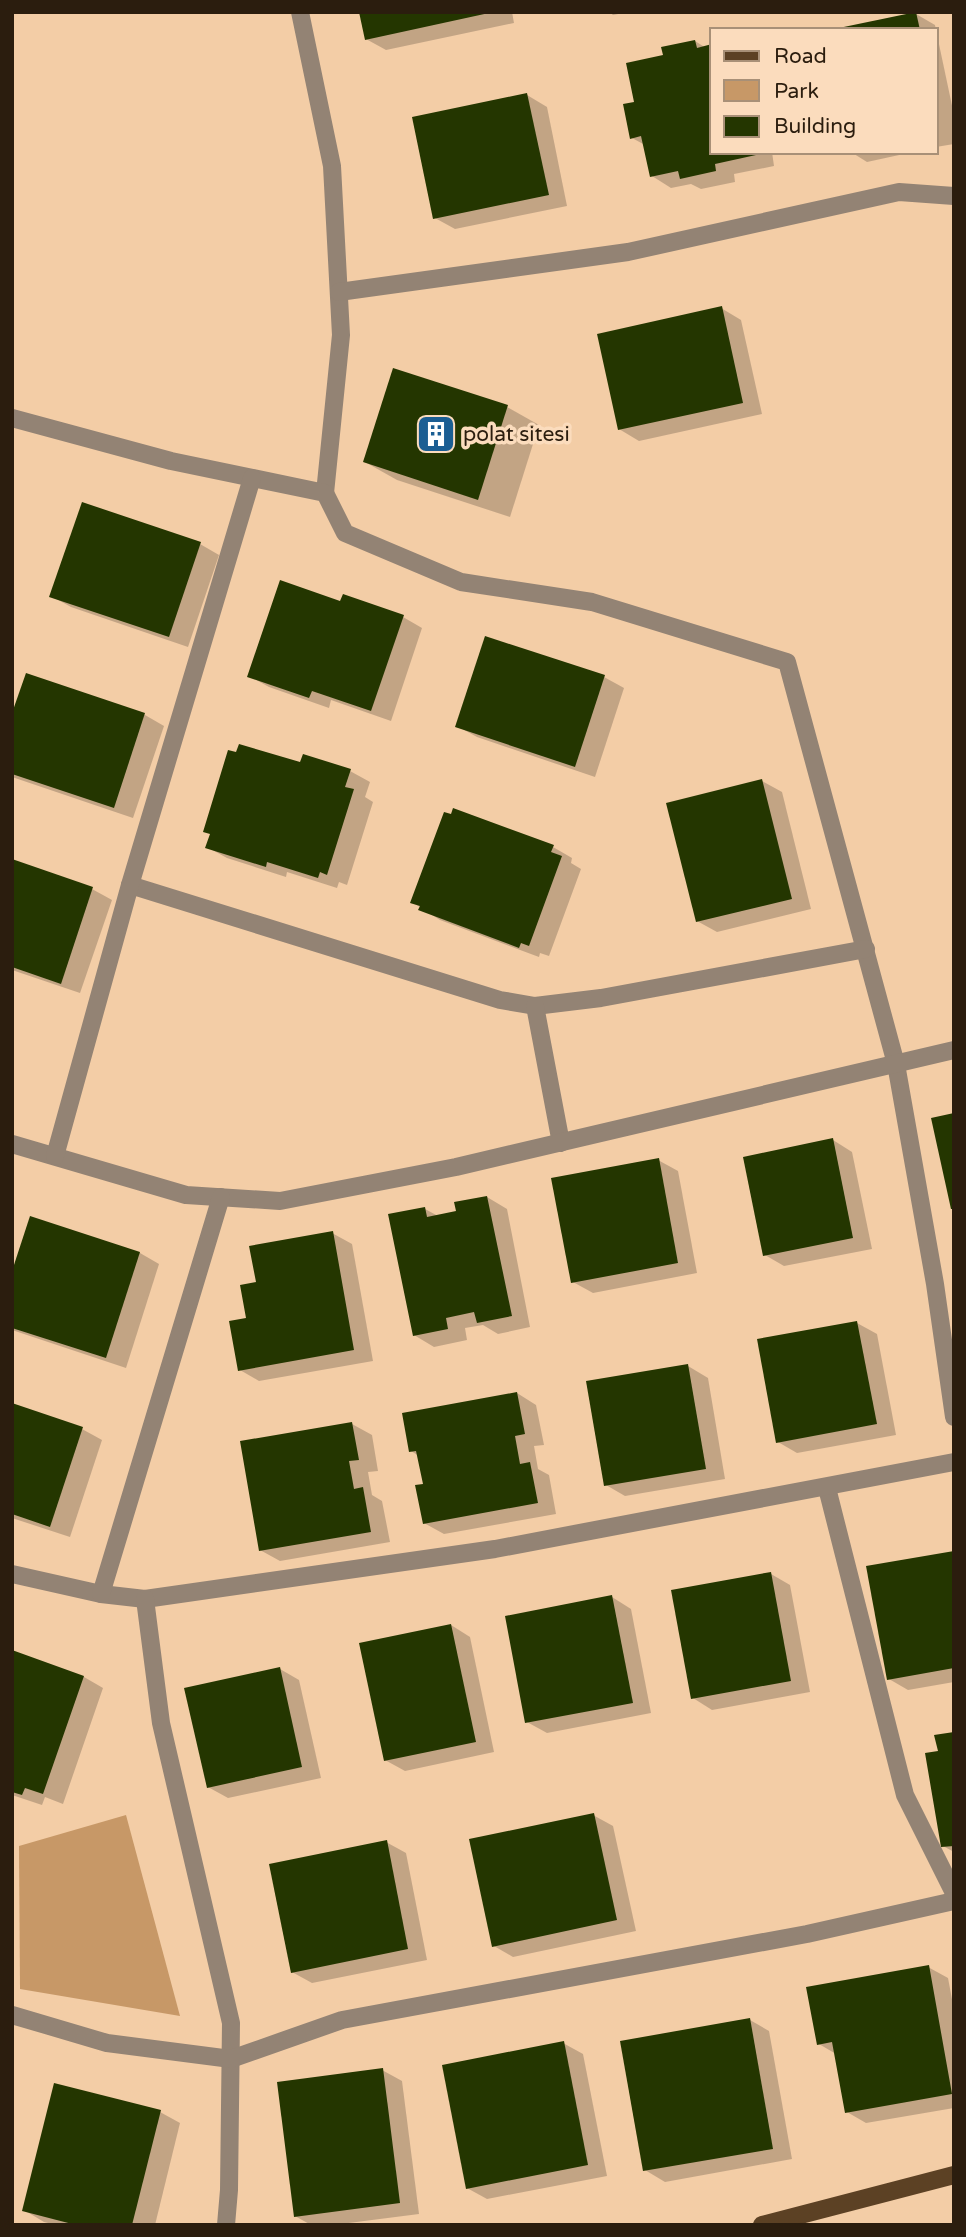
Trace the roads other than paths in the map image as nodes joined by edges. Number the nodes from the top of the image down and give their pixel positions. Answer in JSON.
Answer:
{"nodes":[{"id":1,"x":300,"y":12,"type":"edge"},
{"id":2,"x":954,"y":196,"type":"edge"},
{"id":3,"x":339,"y":292,"type":"junction"},
{"id":4,"x":12,"y":418,"type":"edge"},
{"id":5,"x":251,"y":478,"type":"junction"},
{"id":6,"x":324,"y":493,"type":"junction"},
{"id":7,"x":130,"y":884,"type":"junction"},
{"id":8,"x":866,"y":949,"type":"junction"},
{"id":9,"x":535,"y":1006,"type":"junction"},
{"id":10,"x":954,"y":1050,"type":"edge"},
{"id":11,"x":896,"y":1064,"type":"junction"},
{"id":12,"x":561,"y":1143,"type":"junction"},
{"id":13,"x":12,"y":1144,"type":"edge"},
{"id":14,"x":55,"y":1156,"type":"junction"},
{"id":15,"x":221,"y":1197,"type":"junction"},
{"id":16,"x":954,"y":1417,"type":"edge"},
{"id":17,"x":954,"y":1462,"type":"edge"},
{"id":18,"x":827,"y":1488,"type":"junction"},
{"id":19,"x":12,"y":1574,"type":"edge"},
{"id":20,"x":101,"y":1594,"type":"junction"},
{"id":21,"x":145,"y":1599,"type":"junction"},
{"id":22,"x":954,"y":1893,"type":"edge"},
{"id":23,"x":954,"y":1901,"type":"edge"},
{"id":24,"x":12,"y":2015,"type":"edge"},
{"id":25,"x":230,"y":2059,"type":"junction"},
{"id":26,"x":954,"y":2175,"type":"edge"},
{"id":27,"x":226,"y":2225,"type":"edge"},
{"id":28,"x":762,"y":2225,"type":"edge"}],
"edges":[{"from":1,"to":3,"type":"street"},
{"from":2,"to":3,"type":"street"},
{"from":3,"to":6,"type":"street"},
{"from":4,"to":5,"type":"street"},
{"from":5,"to":6,"type":"street"},
{"from":5,"to":7,"type":"street"},
{"from":6,"to":8,"type":"street"},
{"from":7,"to":9,"type":"street"},
{"from":7,"to":14,"type":"street"},
{"from":8,"to":9,"type":"street"},
{"from":8,"to":11,"type":"street"},
{"from":9,"to":12,"type":"street"},
{"from":10,"to":11,"type":"street"},
{"from":11,"to":12,"type":"street"},
{"from":11,"to":16,"type":"street"},
{"from":12,"to":15,"type":"street"},
{"from":13,"to":14,"type":"street"},
{"from":14,"to":15,"type":"street"},
{"from":15,"to":20,"type":"street"},
{"from":17,"to":18,"type":"street"},
{"from":18,"to":21,"type":"street"},
{"from":18,"to":22,"type":"street"},
{"from":19,"to":20,"type":"street"},
{"from":20,"to":21,"type":"street"},
{"from":21,"to":25,"type":"street"},
{"from":23,"to":25,"type":"street"},
{"from":24,"to":25,"type":"street"},
{"from":25,"to":27,"type":"street"},
{"from":26,"to":28,"type":"main road"}]}
